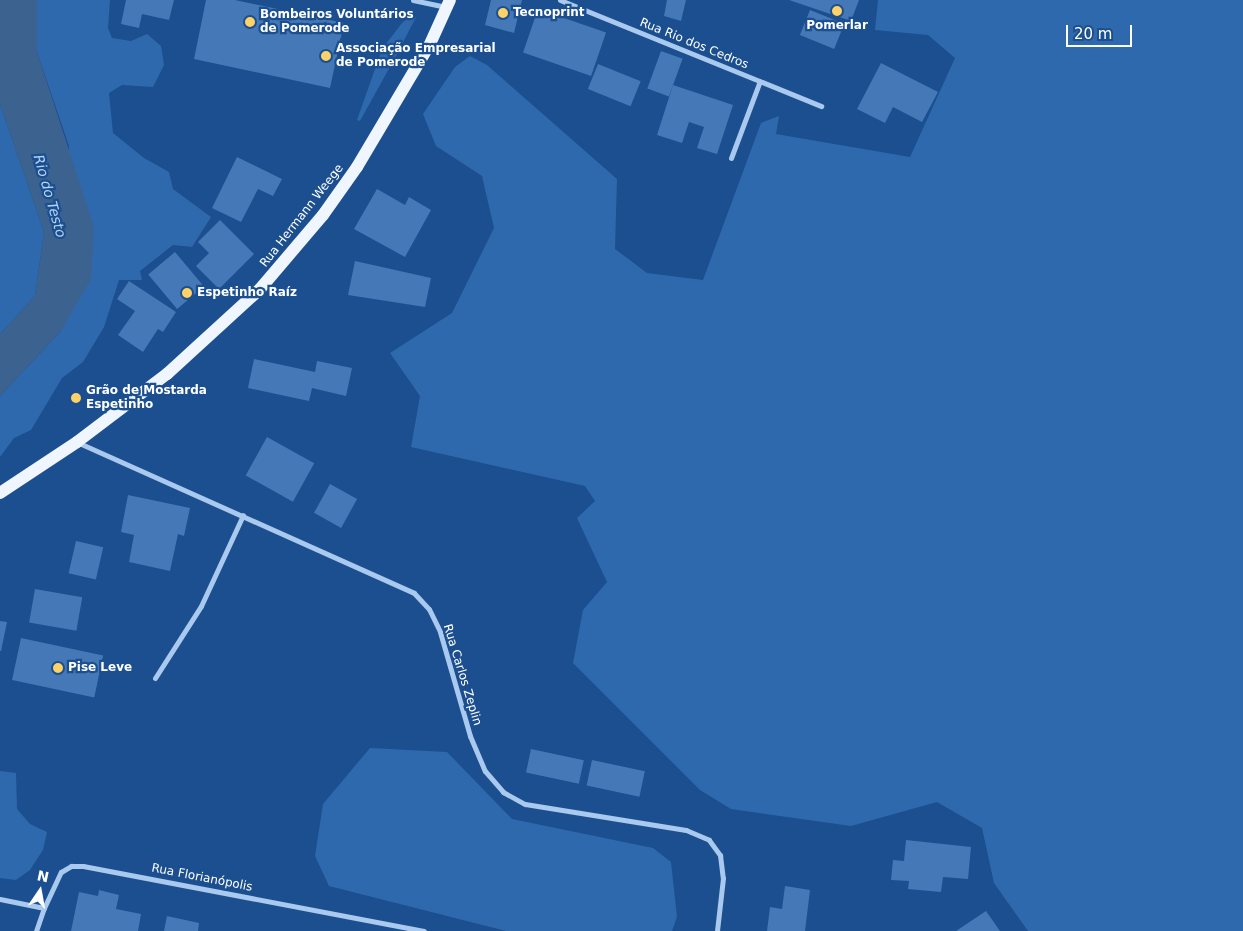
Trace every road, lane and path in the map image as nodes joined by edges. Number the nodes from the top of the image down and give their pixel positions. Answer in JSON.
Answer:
{"nodes":[{"id":1,"x":413,"y":0,"type":"edge"},
{"id":2,"x":560,"y":0,"type":"edge"},
{"id":3,"x":449,"y":4,"type":"edge"},
{"id":4,"x":760,"y":81,"type":"junction"},
{"id":5,"x":821,"y":106,"type":"dead end"},
{"id":6,"x":732,"y":158,"type":"dead end"},
{"id":7,"x":77,"y":442,"type":"junction"},
{"id":8,"x":0,"y":493,"type":"edge"},
{"id":9,"x":243,"y":515,"type":"junction"},
{"id":10,"x":155,"y":678,"type":"dead end"},
{"id":11,"x":0,"y":899,"type":"edge"},
{"id":12,"x":44,"y":908,"type":"junction"},
{"id":13,"x":36,"y":931,"type":"edge"},
{"id":14,"x":424,"y":931,"type":"edge"},
{"id":15,"x":717,"y":931,"type":"edge"}],
"edges":[{"from":1,"to":3,"type":"street"},
{"from":2,"to":4,"type":"street","name":"Rua Rio dos Cedros"},
{"from":3,"to":7,"type":"main road","name":"Rua Hermann Weege"},
{"from":4,"to":5,"type":"street","name":"Rua Rio dos Cedros"},
{"from":4,"to":6,"type":"street"},
{"from":7,"to":8,"type":"main road","name":"Rua Hermann Weege"},
{"from":7,"to":9,"type":"street","name":"Rua Carlos Zeplin"},
{"from":9,"to":10,"type":"street"},
{"from":9,"to":15,"type":"street","name":"Rua Carlos Zeplin"},
{"from":11,"to":12,"type":"street"},
{"from":12,"to":13,"type":"street"},
{"from":12,"to":14,"type":"street","name":"Rua Florianópolis"}]}
